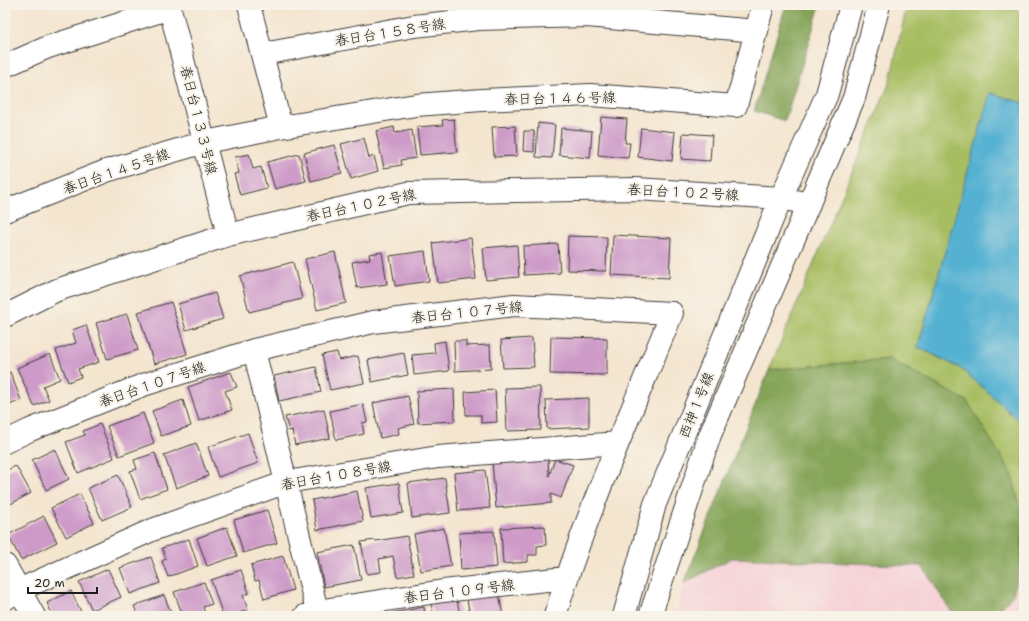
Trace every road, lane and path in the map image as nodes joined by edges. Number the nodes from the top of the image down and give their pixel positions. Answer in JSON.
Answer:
{"nodes":[{"id":1,"x":249,"y":5,"type":"edge"},
{"id":2,"x":763,"y":5,"type":"edge"},
{"id":3,"x":851,"y":5,"type":"edge"},
{"id":4,"x":879,"y":5,"type":"edge"},
{"id":5,"x":170,"y":7,"type":"edge"},
{"id":6,"x":757,"y":31,"type":"junction"},
{"id":7,"x":263,"y":54,"type":"junction"},
{"id":8,"x":5,"y":66,"type":"edge"},
{"id":9,"x":281,"y":127,"type":"junction"},
{"id":10,"x":205,"y":142,"type":"junction"},
{"id":11,"x":781,"y":198,"type":"junction"},
{"id":12,"x":808,"y":204,"type":"junction"},
{"id":13,"x":5,"y":211,"type":"edge"},
{"id":14,"x":228,"y":235,"type":"junction"},
{"id":15,"x":5,"y":316,"type":"edge"},
{"id":16,"x":254,"y":350,"type":"junction"},
{"id":17,"x":5,"y":442,"type":"edge"},
{"id":18,"x":618,"y":444,"type":"junction"},
{"id":19,"x":287,"y":482,"type":"junction"},
{"id":20,"x":5,"y":565,"type":"edge"},
{"id":21,"x":566,"y":578,"type":"junction"},
{"id":22,"x":12,"y":594,"type":"edge"},
{"id":23,"x":311,"y":614,"type":"edge"},
{"id":24,"x":34,"y":616,"type":"edge"},
{"id":25,"x":555,"y":616,"type":"edge"},
{"id":26,"x":624,"y":616,"type":"edge"},
{"id":27,"x":650,"y":616,"type":"edge"}],
"edges":[{"from":1,"to":7,"type":"street"},
{"from":2,"to":6,"type":"street","name":"春日台１４６号線"},
{"from":3,"to":11,"type":"street","name":"西神１号線"},
{"from":4,"to":12,"type":"street","name":"西神１号線"},
{"from":5,"to":8,"type":"street"},
{"from":5,"to":10,"type":"street","name":"春日台１３３号線"},
{"from":6,"to":7,"type":"street","name":"春日台１５８号線"},
{"from":6,"to":9,"type":"street","name":"春日台１４６号線"},
{"from":7,"to":9,"type":"street"},
{"from":9,"to":10,"type":"street","name":"春日台１４６号線"},
{"from":10,"to":13,"type":"street","name":"春日台１４５号線"},
{"from":10,"to":14,"type":"street","name":"春日台１３３号線"},
{"from":11,"to":12,"type":"street","name":"春日台１０２号線"},
{"from":11,"to":14,"type":"street","name":"春日台１０２号線"},
{"from":11,"to":26,"type":"street","name":"西神１号線"},
{"from":12,"to":27,"type":"street","name":"西神１号線"},
{"from":14,"to":15,"type":"street","name":"春日台１０２号線"},
{"from":16,"to":17,"type":"street","name":"春日台１０７号線"},
{"from":16,"to":18,"type":"street","name":"春日台１０７号線"},
{"from":16,"to":19,"type":"street"},
{"from":18,"to":19,"type":"street","name":"春日台１０８号線"},
{"from":18,"to":21,"type":"street","name":"春日台１０７号線"},
{"from":19,"to":22,"type":"street","name":"春日台１０８号線"},
{"from":19,"to":23,"type":"street"},
{"from":20,"to":22,"type":"street"},
{"from":21,"to":23,"type":"street","name":"春日台１０９号線"},
{"from":21,"to":25,"type":"street","name":"春日台１０７号線"},
{"from":22,"to":24,"type":"street"}]}
